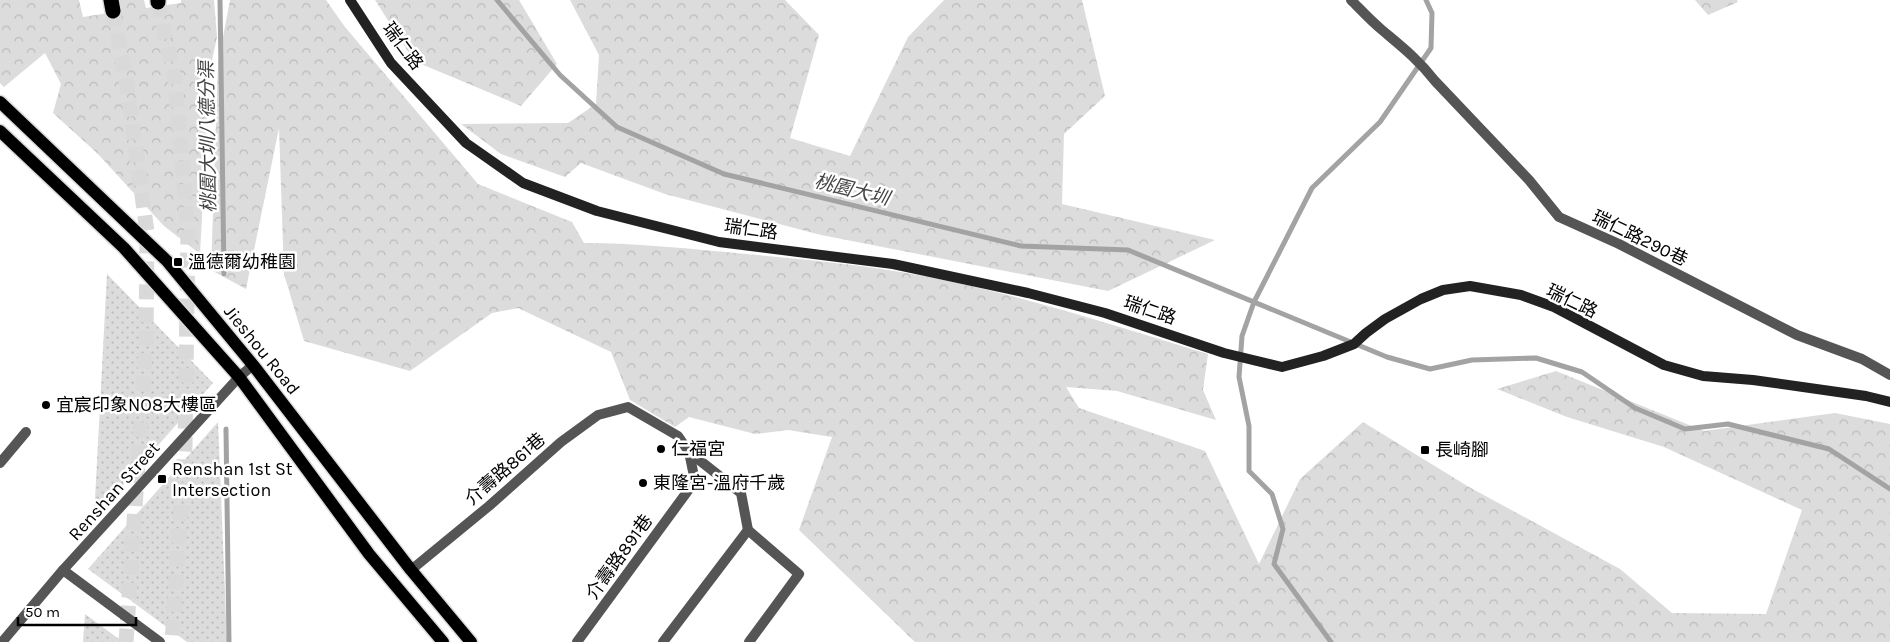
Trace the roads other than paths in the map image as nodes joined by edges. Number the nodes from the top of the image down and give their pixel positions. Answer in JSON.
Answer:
{"nodes":[{"id":1,"x":350,"y":0,"type":"edge"},
{"id":2,"x":1351,"y":0,"type":"edge"},
{"id":3,"x":0,"y":102,"type":"edge"},
{"id":4,"x":0,"y":131,"type":"edge"},
{"id":5,"x":253,"y":365,"type":"junction"},
{"id":6,"x":1890,"y":375,"type":"edge"},
{"id":7,"x":239,"y":377,"type":"junction"},
{"id":8,"x":1890,"y":402,"type":"edge"},
{"id":9,"x":628,"y":407,"type":"joint"},
{"id":10,"x":26,"y":432,"type":"dead end"},
{"id":11,"x":689,"y":452,"type":"junction"},
{"id":12,"x":0,"y":463,"type":"edge"},
{"id":13,"x":748,"y":530,"type":"junction"},
{"id":14,"x":63,"y":570,"type":"junction"},
{"id":15,"x":412,"y":570,"type":"junction"},
{"id":16,"x":579,"y":641,"type":"edge"},
{"id":17,"x":2,"y":642,"type":"edge"},
{"id":18,"x":160,"y":642,"type":"edge"},
{"id":19,"x":443,"y":642,"type":"edge"},
{"id":20,"x":471,"y":642,"type":"edge"},
{"id":21,"x":663,"y":642,"type":"edge"},
{"id":22,"x":749,"y":642,"type":"edge"}],
"edges":[{"from":1,"to":8,"type":"street","name":"瑞仁路"},
{"from":2,"to":6,"type":"street","name":"瑞仁路290巷"},
{"from":3,"to":5,"type":"main road","name":"Jieshou Road"},
{"from":4,"to":7,"type":"main road","name":"Jieshou Road"},
{"from":5,"to":7,"type":"street","name":"Renshan Street"},
{"from":5,"to":15,"type":"main road","name":"Jieshou Road"},
{"from":7,"to":14,"type":"street","name":"Renshan Street"},
{"from":7,"to":19,"type":"main road","name":"Jieshou Road"},
{"from":9,"to":11,"type":"street","name":"介壽路891巷"},
{"from":9,"to":15,"type":"street","name":"介壽路861巷"},
{"from":10,"to":12,"type":"street"},
{"from":11,"to":13,"type":"street"},
{"from":11,"to":16,"type":"street","name":"介壽路891巷"},
{"from":13,"to":21,"type":"street"},
{"from":13,"to":22,"type":"street"},
{"from":14,"to":17,"type":"street","name":"Renshan Street"},
{"from":14,"to":18,"type":"street"},
{"from":15,"to":20,"type":"main road","name":"Jieshou Road"}]}
